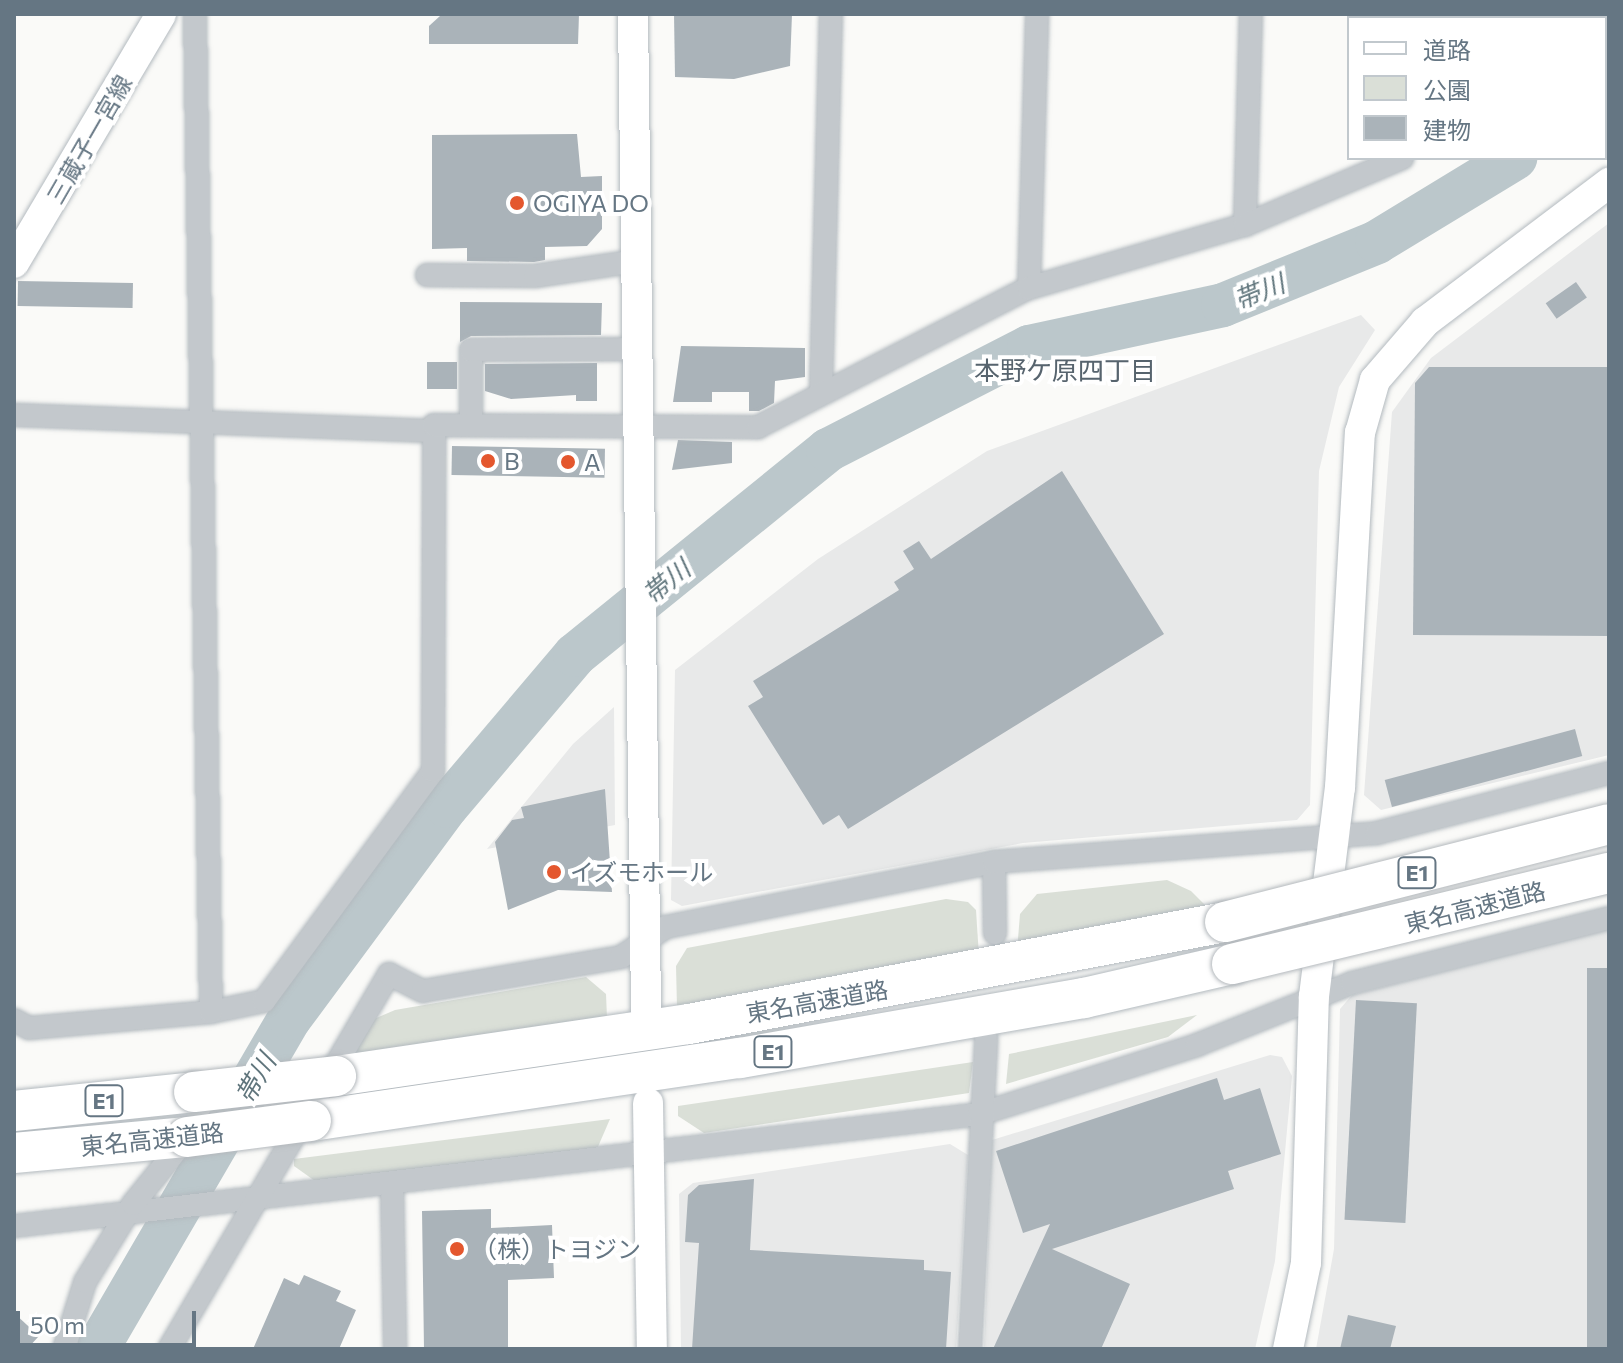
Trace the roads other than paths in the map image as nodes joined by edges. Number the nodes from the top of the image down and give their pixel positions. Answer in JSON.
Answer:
{"nodes":[{"id":1,"x":161,"y":14,"type":"edge"},
{"id":2,"x":195,"y":14,"type":"edge"},
{"id":3,"x":633,"y":14,"type":"edge"},
{"id":4,"x":831,"y":14,"type":"edge"},
{"id":5,"x":1037,"y":14,"type":"edge"},
{"id":6,"x":1251,"y":14,"type":"edge"},
{"id":7,"x":1397,"y":160,"type":"edge"},
{"id":8,"x":1609,"y":183,"type":"edge"},
{"id":9,"x":1245,"y":225,"type":"junction"},
{"id":10,"x":637,"y":261,"type":"junction"},
{"id":11,"x":14,"y":263,"type":"edge"},
{"id":12,"x":427,"y":275,"type":"dead end"},
{"id":13,"x":1029,"y":288,"type":"junction"},
{"id":14,"x":638,"y":349,"type":"junction"},
{"id":15,"x":821,"y":392,"type":"junction"},
{"id":16,"x":14,"y":415,"type":"edge"},
{"id":17,"x":204,"y":423,"type":"junction"},
{"id":18,"x":639,"y":424,"type":"junction"},
{"id":19,"x":471,"y":425,"type":"junction"},
{"id":20,"x":434,"y":431,"type":"junction"},
{"id":21,"x":1609,"y":773,"type":"edge"},
{"id":22,"x":1609,"y":824,"type":"edge"},
{"id":23,"x":1331,"y":839,"type":"junction"},
{"id":24,"x":994,"y":862,"type":"junction"},
{"id":25,"x":1609,"y":873,"type":"edge"},
{"id":26,"x":1609,"y":918,"type":"edge"},
{"id":27,"x":995,"y":933,"type":"dead end"},
{"id":28,"x":645,"y":941,"type":"junction"},
{"id":29,"x":1314,"y":996,"type":"junction"},
{"id":30,"x":211,"y":1012,"type":"junction"},
{"id":31,"x":646,"y":1012,"type":"dead end"},
{"id":32,"x":14,"y":1020,"type":"edge"},
{"id":33,"x":986,"y":1039,"type":"dead end"},
{"id":34,"x":648,"y":1103,"type":"dead end"},
{"id":35,"x":14,"y":1111,"type":"edge"},
{"id":36,"x":980,"y":1114,"type":"junction"},
{"id":37,"x":187,"y":1137,"type":"junction"},
{"id":38,"x":14,"y":1153,"type":"edge"},
{"id":39,"x":649,"y":1155,"type":"junction"},
{"id":40,"x":392,"y":1186,"type":"junction"},
{"id":41,"x":249,"y":1203,"type":"junction"},
{"id":42,"x":133,"y":1215,"type":"junction"},
{"id":43,"x":14,"y":1226,"type":"edge"},
{"id":44,"x":64,"y":1349,"type":"edge"},
{"id":45,"x":169,"y":1349,"type":"edge"},
{"id":46,"x":395,"y":1349,"type":"edge"},
{"id":47,"x":652,"y":1349,"type":"edge"},
{"id":48,"x":970,"y":1349,"type":"edge"},
{"id":49,"x":1288,"y":1349,"type":"edge"}],
"edges":[{"from":1,"to":11,"type":"street","name":"三蔵子一宮線"},
{"from":2,"to":17,"type":"street"},
{"from":3,"to":10,"type":"street"},
{"from":4,"to":15,"type":"street"},
{"from":5,"to":13,"type":"street"},
{"from":6,"to":9,"type":"street"},
{"from":7,"to":9,"type":"street"},
{"from":8,"to":23,"type":"street"},
{"from":9,"to":13,"type":"street"},
{"from":10,"to":12,"type":"street"},
{"from":10,"to":14,"type":"street"},
{"from":13,"to":15,"type":"street"},
{"from":14,"to":18,"type":"street"},
{"from":14,"to":19,"type":"street"},
{"from":15,"to":18,"type":"street"},
{"from":16,"to":17,"type":"street"},
{"from":17,"to":20,"type":"street"},
{"from":17,"to":30,"type":"street"},
{"from":18,"to":19,"type":"street"},
{"from":18,"to":28,"type":"street"},
{"from":19,"to":20,"type":"street"},
{"from":20,"to":30,"type":"street"},
{"from":21,"to":23,"type":"street"},
{"from":22,"to":35,"type":"highway","name":"東名高速道路","number":"E1","bridge":true},
{"from":23,"to":24,"type":"street"},
{"from":23,"to":29,"type":"street"},
{"from":24,"to":27,"type":"street"},
{"from":24,"to":28,"type":"street"},
{"from":25,"to":37,"type":"highway","name":"東名高速道路","number":"E1","bridge":true},
{"from":26,"to":29,"type":"street"},
{"from":28,"to":31,"type":"street"},
{"from":28,"to":41,"type":"street"},
{"from":29,"to":36,"type":"street"},
{"from":29,"to":49,"type":"street"},
{"from":30,"to":32,"type":"street"},
{"from":33,"to":36,"type":"street"},
{"from":34,"to":39,"type":"street"},
{"from":36,"to":39,"type":"street"},
{"from":36,"to":48,"type":"street"},
{"from":37,"to":38,"type":"highway","name":"東名高速道路","number":"E1"},
{"from":37,"to":42,"type":"street"},
{"from":39,"to":40,"type":"street"},
{"from":39,"to":47,"type":"street"},
{"from":40,"to":41,"type":"street"},
{"from":40,"to":46,"type":"street"},
{"from":41,"to":42,"type":"street"},
{"from":41,"to":45,"type":"street"},
{"from":42,"to":43,"type":"street"},
{"from":42,"to":44,"type":"street"}]}
